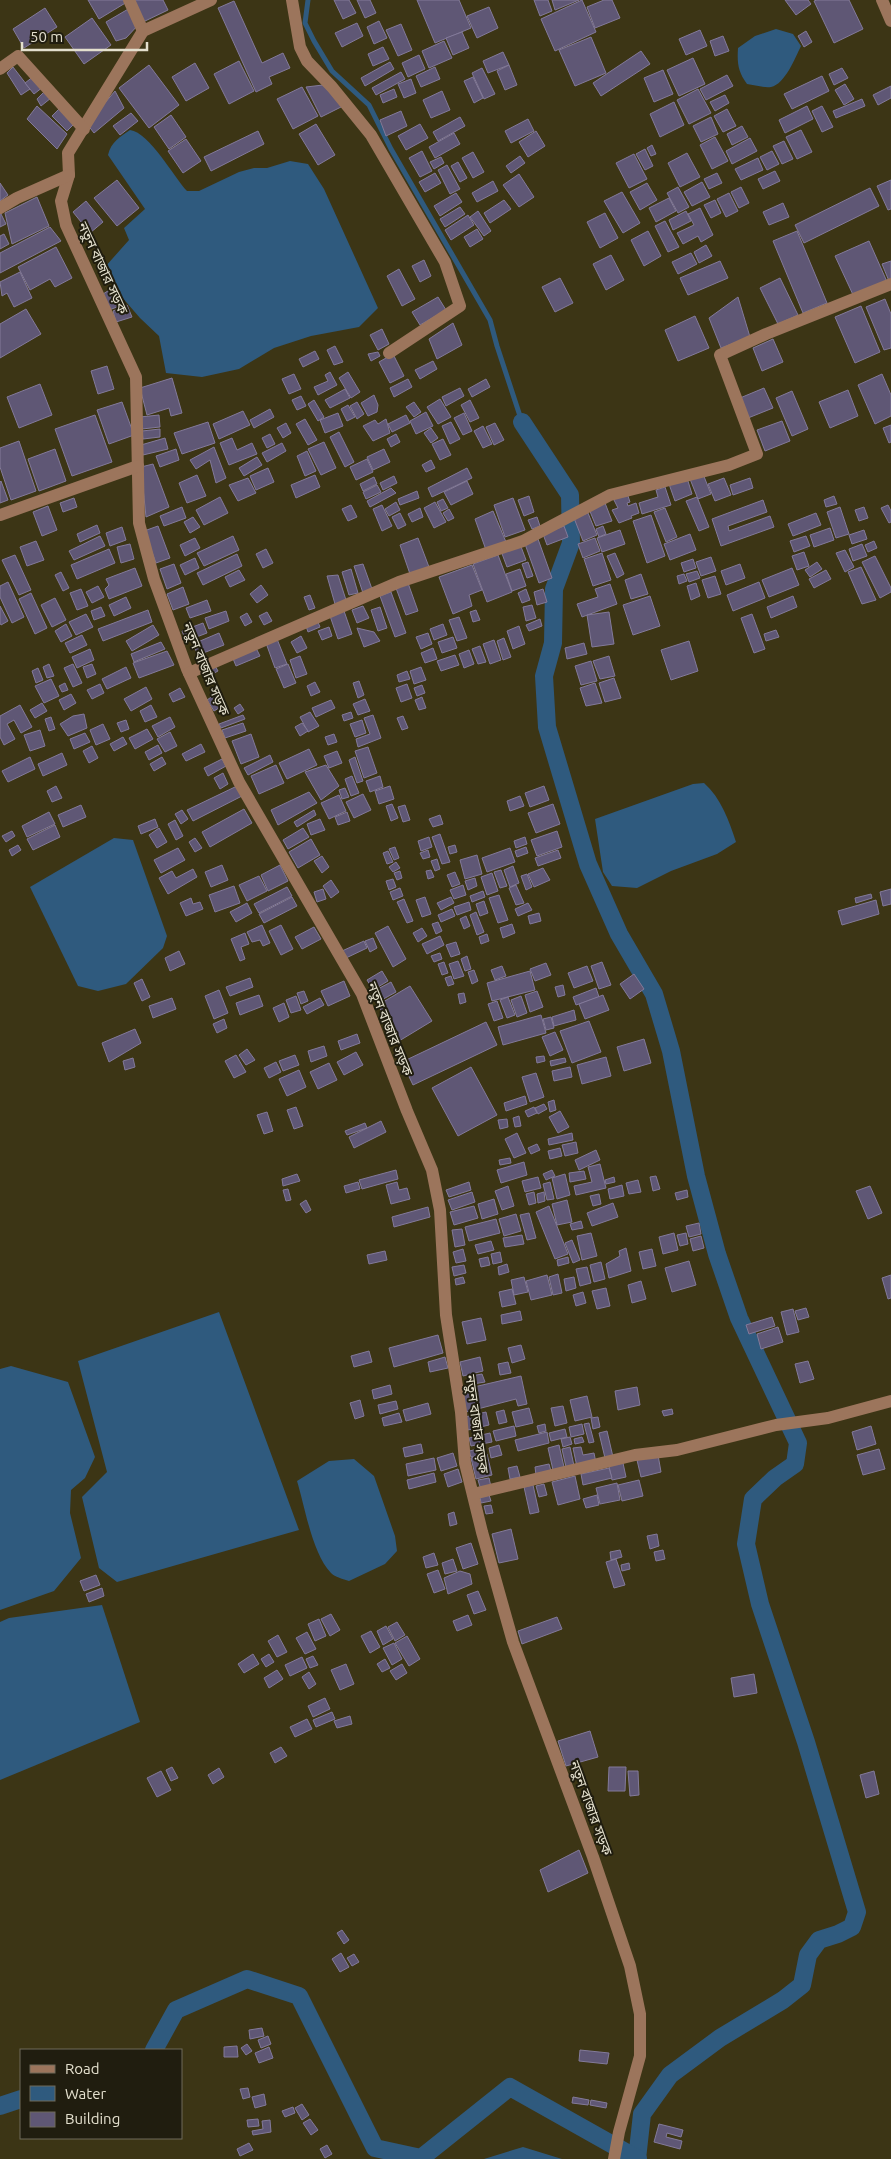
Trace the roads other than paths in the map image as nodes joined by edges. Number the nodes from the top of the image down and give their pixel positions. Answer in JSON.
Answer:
{"nodes":[{"id":1,"x":129,"y":0,"type":"edge"},
{"id":2,"x":211,"y":0,"type":"edge"},
{"id":3,"x":292,"y":0,"type":"edge"},
{"id":4,"x":882,"y":0,"type":"edge"},
{"id":5,"x":891,"y":21,"type":"edge"},
{"id":6,"x":143,"y":31,"type":"junction"},
{"id":7,"x":0,"y":68,"type":"edge"},
{"id":8,"x":84,"y":128,"type":"junction"},
{"id":9,"x":69,"y":175,"type":"junction"},
{"id":10,"x":0,"y":208,"type":"edge"},
{"id":11,"x":891,"y":284,"type":"edge"},
{"id":12,"x":389,"y":352,"type":"dead end"},
{"id":13,"x":138,"y":466,"type":"junction"},
{"id":14,"x":0,"y":515,"type":"edge"},
{"id":15,"x":189,"y":673,"type":"junction"},
{"id":16,"x":891,"y":1401,"type":"edge"},
{"id":17,"x":473,"y":1494,"type":"junction"},
{"id":18,"x":614,"y":2159,"type":"edge"}],
"edges":[{"from":1,"to":6,"type":"street"},
{"from":2,"to":6,"type":"street"},
{"from":3,"to":12,"type":"street"},
{"from":4,"to":5,"type":"street"},
{"from":6,"to":8,"type":"street","name":"নতুন বাজার সড়ক"},
{"from":7,"to":8,"type":"street"},
{"from":8,"to":9,"type":"street","name":"নতুন বাজার সড়ক"},
{"from":9,"to":10,"type":"street"},
{"from":9,"to":13,"type":"street","name":"নতুন বাজার সড়ক"},
{"from":11,"to":15,"type":"street"},
{"from":13,"to":14,"type":"street"},
{"from":13,"to":15,"type":"street","name":"নতুন বাজার সড়ক"},
{"from":15,"to":17,"type":"street","name":"নতুন বাজার সড়ক"},
{"from":16,"to":17,"type":"street"},
{"from":17,"to":18,"type":"street","name":"নতুন বাজার সড়ক"}]}
